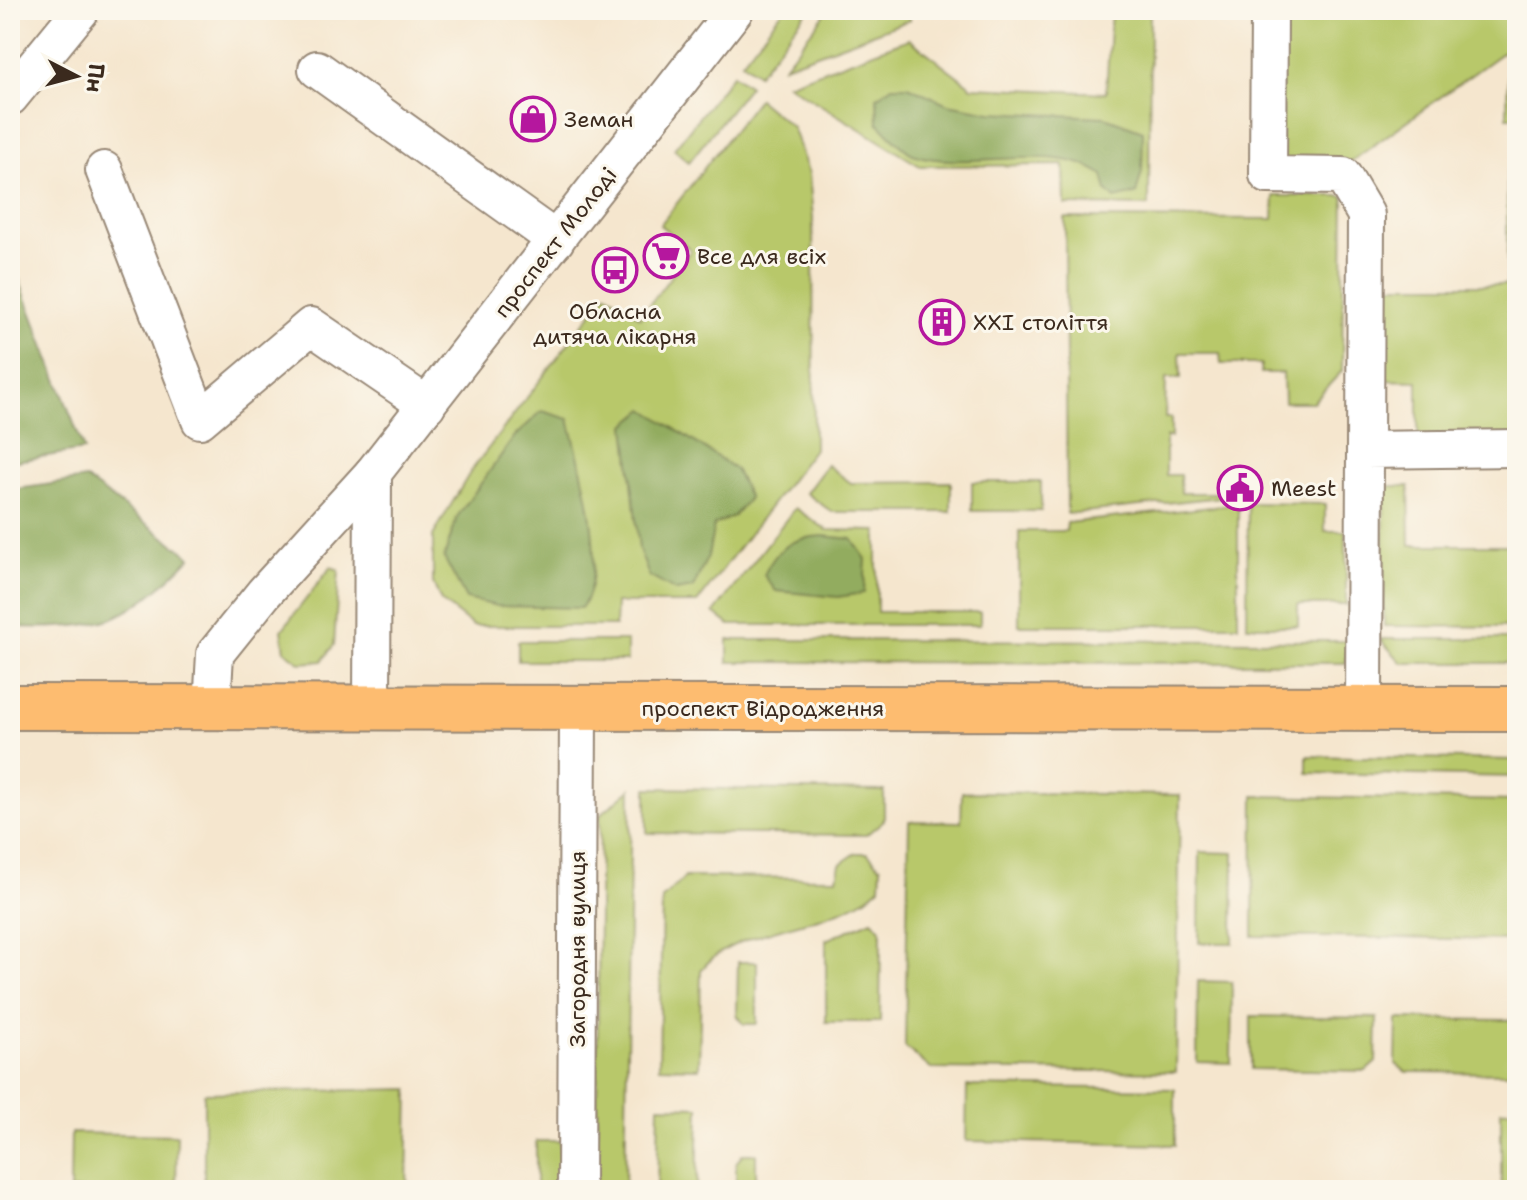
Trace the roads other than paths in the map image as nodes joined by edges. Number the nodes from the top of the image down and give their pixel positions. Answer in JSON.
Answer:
{"nodes":[{"id":1,"x":81,"y":10,"type":"edge"},
{"id":2,"x":735,"y":10,"type":"edge"},
{"id":3,"x":1269,"y":10,"type":"edge"},
{"id":4,"x":317,"y":69,"type":"dead end"},
{"id":5,"x":10,"y":97,"type":"edge"},
{"id":6,"x":104,"y":170,"type":"dead end"},
{"id":7,"x":556,"y":240,"type":"junction"},
{"id":8,"x":427,"y":405,"type":"junction"},
{"id":9,"x":1517,"y":448,"type":"edge"},
{"id":10,"x":1365,"y":450,"type":"junction"},
{"id":11,"x":373,"y":473,"type":"junction"},
{"id":12,"x":10,"y":707,"type":"edge"},
{"id":13,"x":212,"y":707,"type":"junction"},
{"id":14,"x":372,"y":707,"type":"junction"},
{"id":15,"x":578,"y":708,"type":"junction"},
{"id":16,"x":1364,"y":709,"type":"junction"},
{"id":17,"x":1517,"y":709,"type":"edge"},
{"id":18,"x":576,"y":1190,"type":"edge"}],
"edges":[{"from":1,"to":5,"type":"street"},
{"from":2,"to":7,"type":"street","name":"проспект Молоді"},
{"from":3,"to":10,"type":"street"},
{"from":4,"to":7,"type":"street"},
{"from":6,"to":8,"type":"street"},
{"from":7,"to":8,"type":"street","name":"проспект Молоді"},
{"from":8,"to":11,"type":"street","name":"проспект Молоді"},
{"from":9,"to":10,"type":"street"},
{"from":10,"to":16,"type":"street"},
{"from":11,"to":13,"type":"street","name":"проспект Молоді"},
{"from":11,"to":14,"type":"street"},
{"from":12,"to":13,"type":"main road","name":"проспект Відродження"},
{"from":13,"to":14,"type":"main road","name":"проспект Відродження"},
{"from":14,"to":15,"type":"main road","name":"проспект Відродження"},
{"from":15,"to":16,"type":"main road","name":"проспект Відродження"},
{"from":15,"to":18,"type":"street","name":"Загородня вулиця"},
{"from":16,"to":17,"type":"main road","name":"проспект Відродження"}]}
